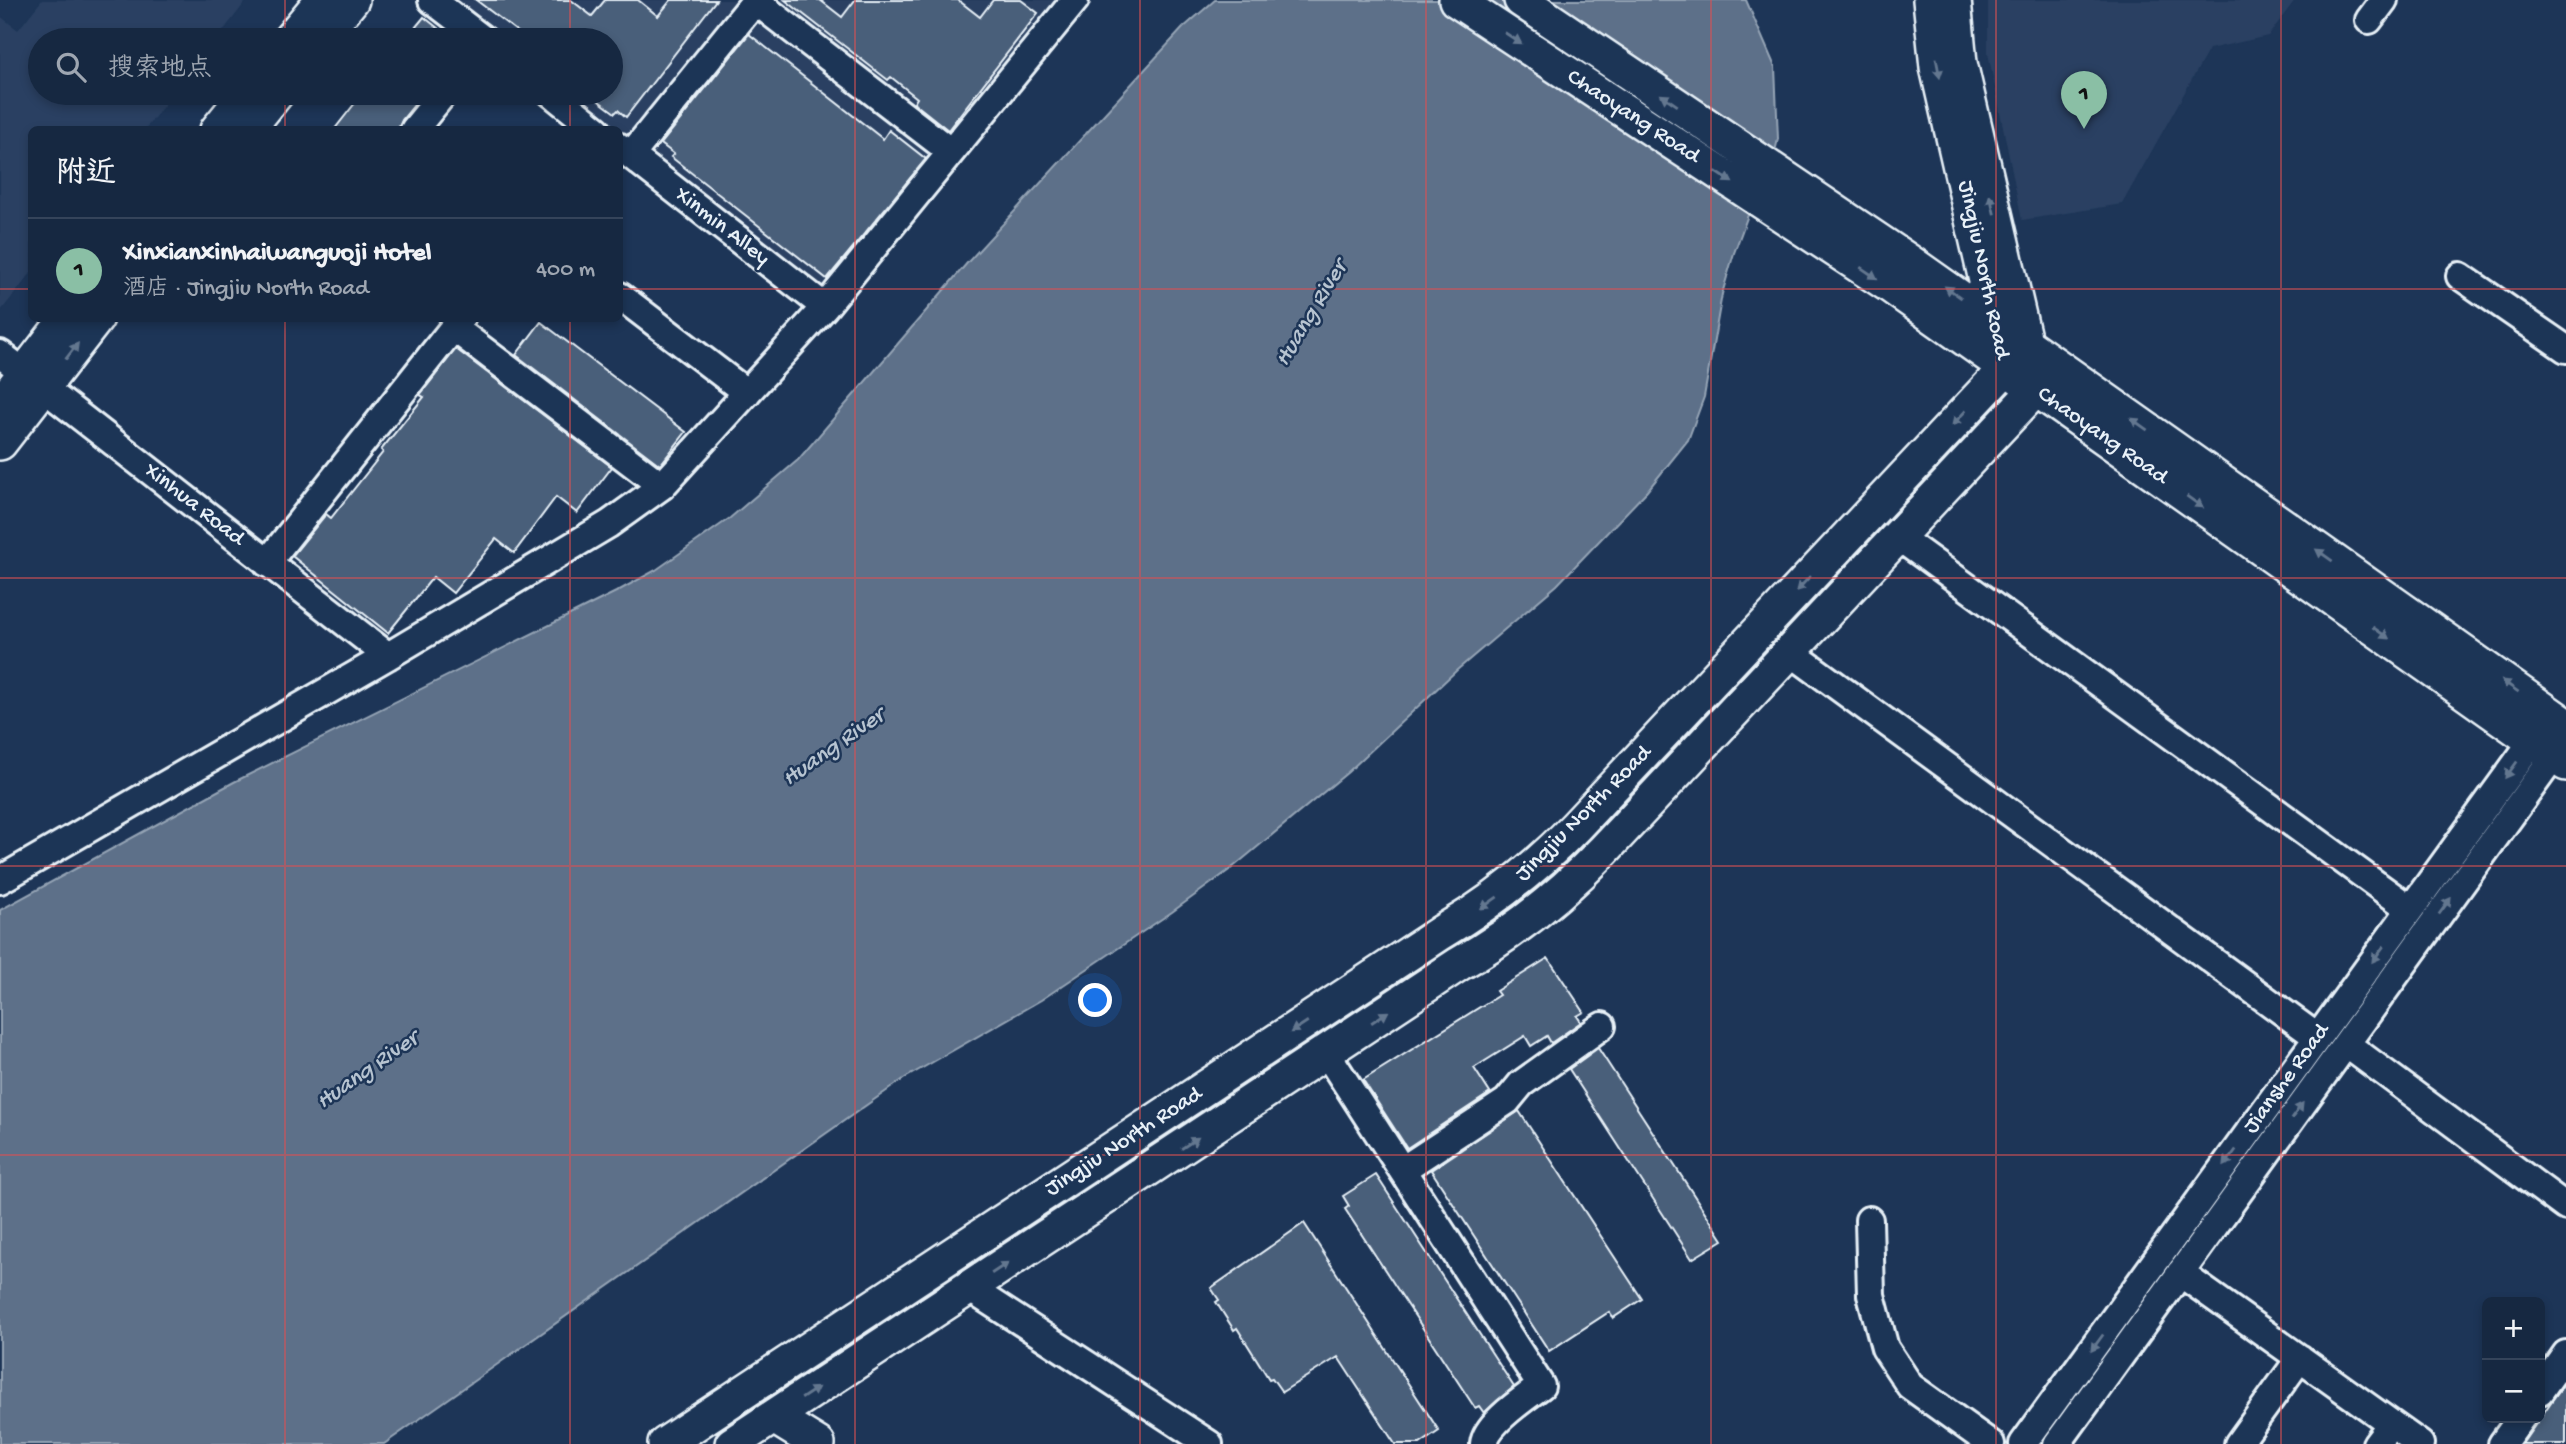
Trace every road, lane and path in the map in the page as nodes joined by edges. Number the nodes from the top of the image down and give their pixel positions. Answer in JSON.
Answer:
{"nodes":[{"id":1,"x":322,"y":0,"type":"edge"},
{"id":2,"x":352,"y":0,"type":"edge"},
{"id":3,"x":432,"y":0,"type":"edge"},
{"id":4,"x":755,"y":0,"type":"edge"},
{"id":5,"x":1075,"y":0,"type":"edge"},
{"id":6,"x":1456,"y":0,"type":"edge"},
{"id":7,"x":1521,"y":0,"type":"edge"},
{"id":8,"x":1930,"y":0,"type":"edge"},
{"id":9,"x":1954,"y":0,"type":"edge"},
{"id":10,"x":299,"y":28,"type":"edge"},
{"id":11,"x":329,"y":28,"type":"edge"},
{"id":12,"x":468,"y":28,"type":"edge"},
{"id":13,"x":237,"y":105,"type":"edge"},
{"id":14,"x":267,"y":105,"type":"edge"},
{"id":15,"x":434,"y":105,"type":"edge"},
{"id":16,"x":566,"y":105,"type":"edge"},
{"id":17,"x":220,"y":126,"type":"edge"},
{"id":18,"x":250,"y":126,"type":"edge"},
{"id":19,"x":417,"y":126,"type":"edge"},
{"id":20,"x":592,"y":126,"type":"edge"},
{"id":21,"x":625,"y":151,"type":"edge"},
{"id":22,"x":951,"y":152,"type":"junction"},
{"id":23,"x":2460,"y":276,"type":"dead end"},
{"id":24,"x":623,"y":298,"type":"edge"},
{"id":25,"x":825,"y":307,"type":"junction"},
{"id":26,"x":64,"y":322,"type":"edge"},
{"id":27,"x":92,"y":322,"type":"edge"},
{"id":28,"x":1995,"y":322,"type":"junction"},
{"id":29,"x":458,"y":323,"type":"edge"},
{"id":30,"x":2566,"y":349,"type":"edge"},
{"id":31,"x":2015,"y":356,"type":"junction"},
{"id":32,"x":23,"y":372,"type":"edge"},
{"id":33,"x":2036,"y":389,"type":"junction"},
{"id":34,"x":747,"y":393,"type":"junction"},
{"id":35,"x":0,"y":405,"type":"edge"},
{"id":36,"x":0,"y":443,"type":"edge"},
{"id":37,"x":662,"y":486,"type":"junction"},
{"id":38,"x":1897,"y":536,"type":"junction"},
{"id":39,"x":267,"y":563,"type":"junction"},
{"id":40,"x":1789,"y":651,"type":"junction"},
{"id":41,"x":387,"y":656,"type":"junction"},
{"id":42,"x":2556,"y":740,"type":"edge"},
{"id":43,"x":0,"y":880,"type":"edge"},
{"id":44,"x":2410,"y":909,"type":"junction"},
{"id":45,"x":1602,"y":1026,"type":"dead end"},
{"id":46,"x":2317,"y":1037,"type":"junction"},
{"id":47,"x":2346,"y":1044,"type":"junction"},
{"id":48,"x":1326,"y":1052,"type":"junction"},
{"id":49,"x":1402,"y":1170,"type":"junction"},
{"id":50,"x":2566,"y":1207,"type":"edge"},
{"id":51,"x":1869,"y":1220,"type":"dead end"},
{"id":52,"x":2180,"y":1273,"type":"junction"},
{"id":53,"x":970,"y":1288,"type":"junction"},
{"id":54,"x":2566,"y":1354,"type":"edge"},
{"id":55,"x":2300,"y":1359,"type":"junction"},
{"id":56,"x":2545,"y":1384,"type":"edge"},
{"id":57,"x":774,"y":1417,"type":"junction"},
{"id":58,"x":2517,"y":1423,"type":"edge"},
{"id":59,"x":2384,"y":1434,"type":"edge"},
{"id":60,"x":665,"y":1444,"type":"edge"},
{"id":61,"x":732,"y":1444,"type":"edge"},
{"id":62,"x":818,"y":1444,"type":"edge"},
{"id":63,"x":1209,"y":1444,"type":"edge"},
{"id":64,"x":1484,"y":1444,"type":"edge"},
{"id":65,"x":1991,"y":1444,"type":"edge"},
{"id":66,"x":2023,"y":1444,"type":"edge"},
{"id":67,"x":2057,"y":1444,"type":"edge"},
{"id":68,"x":2238,"y":1444,"type":"edge"},
{"id":69,"x":2420,"y":1444,"type":"edge"},
{"id":70,"x":2502,"y":1444,"type":"edge"}],
"edges":[{"from":1,"to":10,"type":"main road"},
{"from":2,"to":11,"type":"main road"},
{"from":3,"to":12,"type":"street"},
{"from":4,"to":21,"type":"street"},
{"from":4,"to":22,"type":"street"},
{"from":5,"to":22,"type":"street"},
{"from":6,"to":31,"type":"main road","name":"Chaoyang Road","one_way":true},
{"from":28,"to":7,"type":"main road","name":"Chaoyang Road","one_way":true},
{"from":8,"to":28,"type":"main road","name":"Jingjiu North Road","one_way":true},
{"from":31,"to":9,"type":"main road","name":"Jingjiu North Road","one_way":true},
{"from":13,"to":17,"type":"main road"},
{"from":14,"to":18,"type":"main road"},
{"from":15,"to":19,"type":"street"},
{"from":16,"to":20,"type":"street"},
{"from":21,"to":25,"type":"street","name":"Xinmin Alley"},
{"from":22,"to":25,"type":"street"},
{"from":23,"to":30,"type":"street"},
{"from":24,"to":34,"type":"street"},
{"from":25,"to":34,"type":"street"},
{"from":26,"to":32,"type":"main road"},
{"from":32,"to":27,"type":"main road","one_way":true},
{"from":28,"to":31,"type":"main road","name":"Jingjiu North Road"},
{"from":29,"to":37,"type":"street"},
{"from":29,"to":39,"type":"street"},
{"from":31,"to":33,"type":"main road","name":"Jingjiu North Road"},
{"from":42,"to":31,"type":"main road","name":"Chaoyang Road","one_way":true},
{"from":31,"to":60,"type":"main road","name":"Jingjiu North Road","one_way":true},
{"from":32,"to":35,"type":"main road"},
{"from":32,"to":36,"type":"main road"},
{"from":32,"to":39,"type":"street","name":"Xinhua Road"},
{"from":33,"to":38,"type":"main road","name":"Jingjiu North Road"},
{"from":33,"to":42,"type":"main road","name":"Chaoyang Road","one_way":true},
{"from":34,"to":37,"type":"street"},
{"from":37,"to":41,"type":"street"},
{"from":38,"to":40,"type":"main road","name":"Jingjiu North Road"},
{"from":38,"to":44,"type":"street"},
{"from":39,"to":41,"type":"street","name":"Xinhua Road"},
{"from":40,"to":46,"type":"street"},
{"from":48,"to":40,"type":"main road","name":"Jingjiu North Road","one_way":true},
{"from":41,"to":43,"type":"street"},
{"from":42,"to":44,"type":"street","name":"Jianshe Road","one_way":true},
{"from":47,"to":42,"type":"street","name":"Jianshe Road","one_way":true},
{"from":44,"to":46,"type":"street","name":"Jianshe Road","one_way":true},
{"from":45,"to":49,"type":"street"},
{"from":46,"to":66,"type":"street","name":"Jianshe Road","one_way":true},
{"from":47,"to":50,"type":"street"},
{"from":52,"to":47,"type":"street","name":"Jianshe Road","one_way":true},
{"from":48,"to":49,"type":"street"},
{"from":53,"to":48,"type":"main road","name":"Jingjiu North Road","one_way":true},
{"from":49,"to":64,"type":"street"},
{"from":51,"to":65,"type":"street"},
{"from":52,"to":55,"type":"street"},
{"from":52,"to":67,"type":"street","name":"Jianshe Road"},
{"from":57,"to":53,"type":"main road","name":"Jingjiu North Road","one_way":true},
{"from":53,"to":63,"type":"street"},
{"from":54,"to":56,"type":"street"},
{"from":55,"to":59,"type":"street"},
{"from":55,"to":68,"type":"street"},
{"from":57,"to":61,"type":"main road","name":"Jingjiu North Road"},
{"from":57,"to":62,"type":"main road"},
{"from":58,"to":70,"type":"street"},
{"from":59,"to":69,"type":"street"}]}
